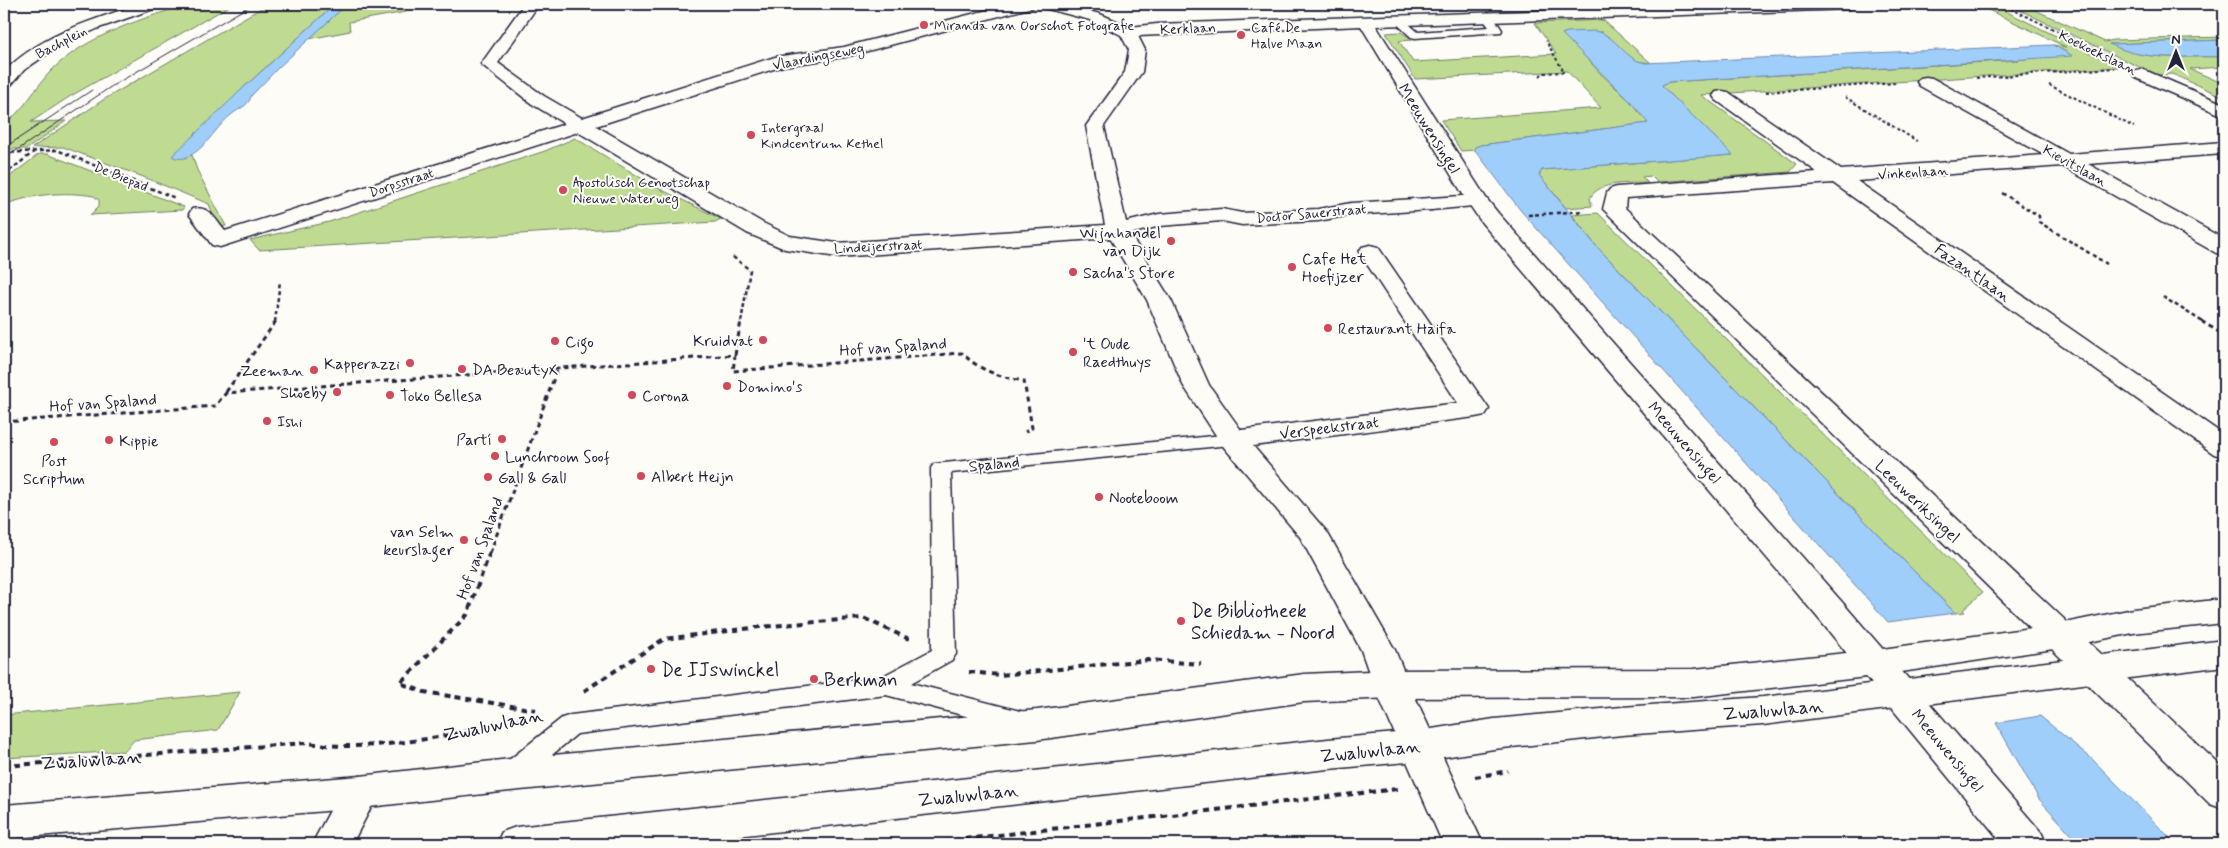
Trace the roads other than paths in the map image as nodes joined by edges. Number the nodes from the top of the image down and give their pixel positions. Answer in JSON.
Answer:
{"nodes":[{"id":1,"x":154,"y":4,"type":"edge"},
{"id":2,"x":531,"y":4,"type":"edge"},
{"id":3,"x":1028,"y":4,"type":"edge"},
{"id":4,"x":1045,"y":4,"type":"edge"},
{"id":5,"x":1848,"y":4,"type":"edge"},
{"id":6,"x":1366,"y":22,"type":"junction"},
{"id":7,"x":1128,"y":32,"type":"junction"},
{"id":8,"x":2142,"y":74,"type":"road end"},
{"id":9,"x":4,"y":82,"type":"edge"},
{"id":10,"x":1926,"y":82,"type":"dead end"},
{"id":11,"x":1722,"y":96,"type":"dead end"},
{"id":12,"x":2224,"y":110,"type":"edge"},
{"id":13,"x":581,"y":124,"type":"junction"},
{"id":14,"x":2224,"y":148,"type":"edge"},
{"id":15,"x":2066,"y":160,"type":"junction"},
{"id":16,"x":1838,"y":178,"type":"junction"},
{"id":17,"x":1477,"y":201,"type":"junction"},
{"id":18,"x":1600,"y":210,"type":"joint"},
{"id":19,"x":200,"y":214,"type":"road end"},
{"id":20,"x":1117,"y":230,"type":"junction"},
{"id":21,"x":2224,"y":248,"type":"edge"},
{"id":22,"x":1370,"y":252,"type":"dead end"},
{"id":23,"x":1233,"y":440,"type":"junction"},
{"id":24,"x":2224,"y":448,"type":"edge"},
{"id":25,"x":2224,"y":611,"type":"edge"},
{"id":26,"x":2060,"y":636,"type":"junction"},
{"id":27,"x":2224,"y":653,"type":"edge"},
{"id":28,"x":944,"y":654,"type":"joint"},
{"id":29,"x":1874,"y":662,"type":"junction"},
{"id":30,"x":2096,"y":670,"type":"junction"},
{"id":31,"x":1391,"y":684,"type":"junction"},
{"id":32,"x":886,"y":686,"type":"junction"},
{"id":33,"x":1902,"y":695,"type":"junction"},
{"id":34,"x":1037,"y":725,"type":"junction"},
{"id":35,"x":1419,"y":746,"type":"junction"},
{"id":36,"x":510,"y":775,"type":"junction"},
{"id":37,"x":360,"y":792,"type":"junction"},
{"id":38,"x":2224,"y":793,"type":"edge"},
{"id":39,"x":4,"y":822,"type":"edge"},
{"id":40,"x":332,"y":844,"type":"edge"},
{"id":41,"x":516,"y":844,"type":"edge"},
{"id":42,"x":1463,"y":844,"type":"edge"},
{"id":43,"x":2027,"y":844,"type":"edge"}],
"edges":[{"from":1,"to":9,"type":"street","name":"Bachplein"},
{"from":2,"to":13,"type":"street","name":"Lindeijerstraat"},
{"from":3,"to":13,"type":"street","name":"Vlaardingseweg"},
{"from":4,"to":7,"type":"street"},
{"from":5,"to":6,"type":"street","name":"Kerklaan"},
{"from":6,"to":7,"type":"street","name":"Kerklaan"},
{"from":6,"to":17,"type":"street","name":"Meeuwensingel"},
{"from":7,"to":20,"type":"street"},
{"from":8,"to":12,"type":"street","name":"Koekoekslaan"},
{"from":10,"to":15,"type":"street","name":"Kievitslaan"},
{"from":11,"to":16,"type":"street","name":"Fazantlaan"},
{"from":13,"to":19,"type":"street","name":"Dorpsstraat"},
{"from":13,"to":20,"type":"street","name":"Lindeijerstraat"},
{"from":14,"to":15,"type":"street","name":"Vinkenlaan"},
{"from":15,"to":16,"type":"street","name":"Vinkenlaan"},
{"from":15,"to":21,"type":"street","name":"Kievitslaan"},
{"from":16,"to":18,"type":"street","name":"Vinkenlaan"},
{"from":16,"to":24,"type":"street","name":"Fazantlaan"},
{"from":17,"to":20,"type":"street","name":"Doctor Sauerstraat"},
{"from":17,"to":29,"type":"street","name":"Meeuwensingel"},
{"from":18,"to":26,"type":"street","name":"Leeuweriksingel"},
{"from":20,"to":23,"type":"street"},
{"from":22,"to":23,"type":"street","name":"Verspeekstraat"},
{"from":23,"to":28,"type":"lane","name":"Spaland"},
{"from":23,"to":31,"type":"street"},
{"from":25,"to":26,"type":"street","name":"Zwaluwlaan"},
{"from":26,"to":29,"type":"street","name":"Zwaluwlaan"},
{"from":26,"to":30,"type":"street","name":"Leeuweriksingel"},
{"from":27,"to":30,"type":"street","name":"Zwaluwlaan"},
{"from":28,"to":32,"type":"lane"},
{"from":29,"to":31,"type":"street","name":"Zwaluwlaan"},
{"from":29,"to":33,"type":"street","name":"Meeuwensingel"},
{"from":30,"to":33,"type":"street","name":"Zwaluwlaan"},
{"from":30,"to":38,"type":"street","name":"Leeuweriksingel"},
{"from":31,"to":34,"type":"street","name":"Zwaluwlaan"},
{"from":31,"to":35,"type":"street"},
{"from":32,"to":34,"type":"lane"},
{"from":32,"to":36,"type":"lane"},
{"from":33,"to":35,"type":"street","name":"Zwaluwlaan"},
{"from":33,"to":43,"type":"street","name":"Meeuwensingel"},
{"from":34,"to":36,"type":"street","name":"Zwaluwlaan"},
{"from":35,"to":41,"type":"street","name":"Zwaluwlaan"},
{"from":35,"to":42,"type":"street"},
{"from":36,"to":37,"type":"street","name":"Zwaluwlaan"},
{"from":37,"to":39,"type":"street","name":"Zwaluwlaan"},
{"from":37,"to":40,"type":"street"}]}
